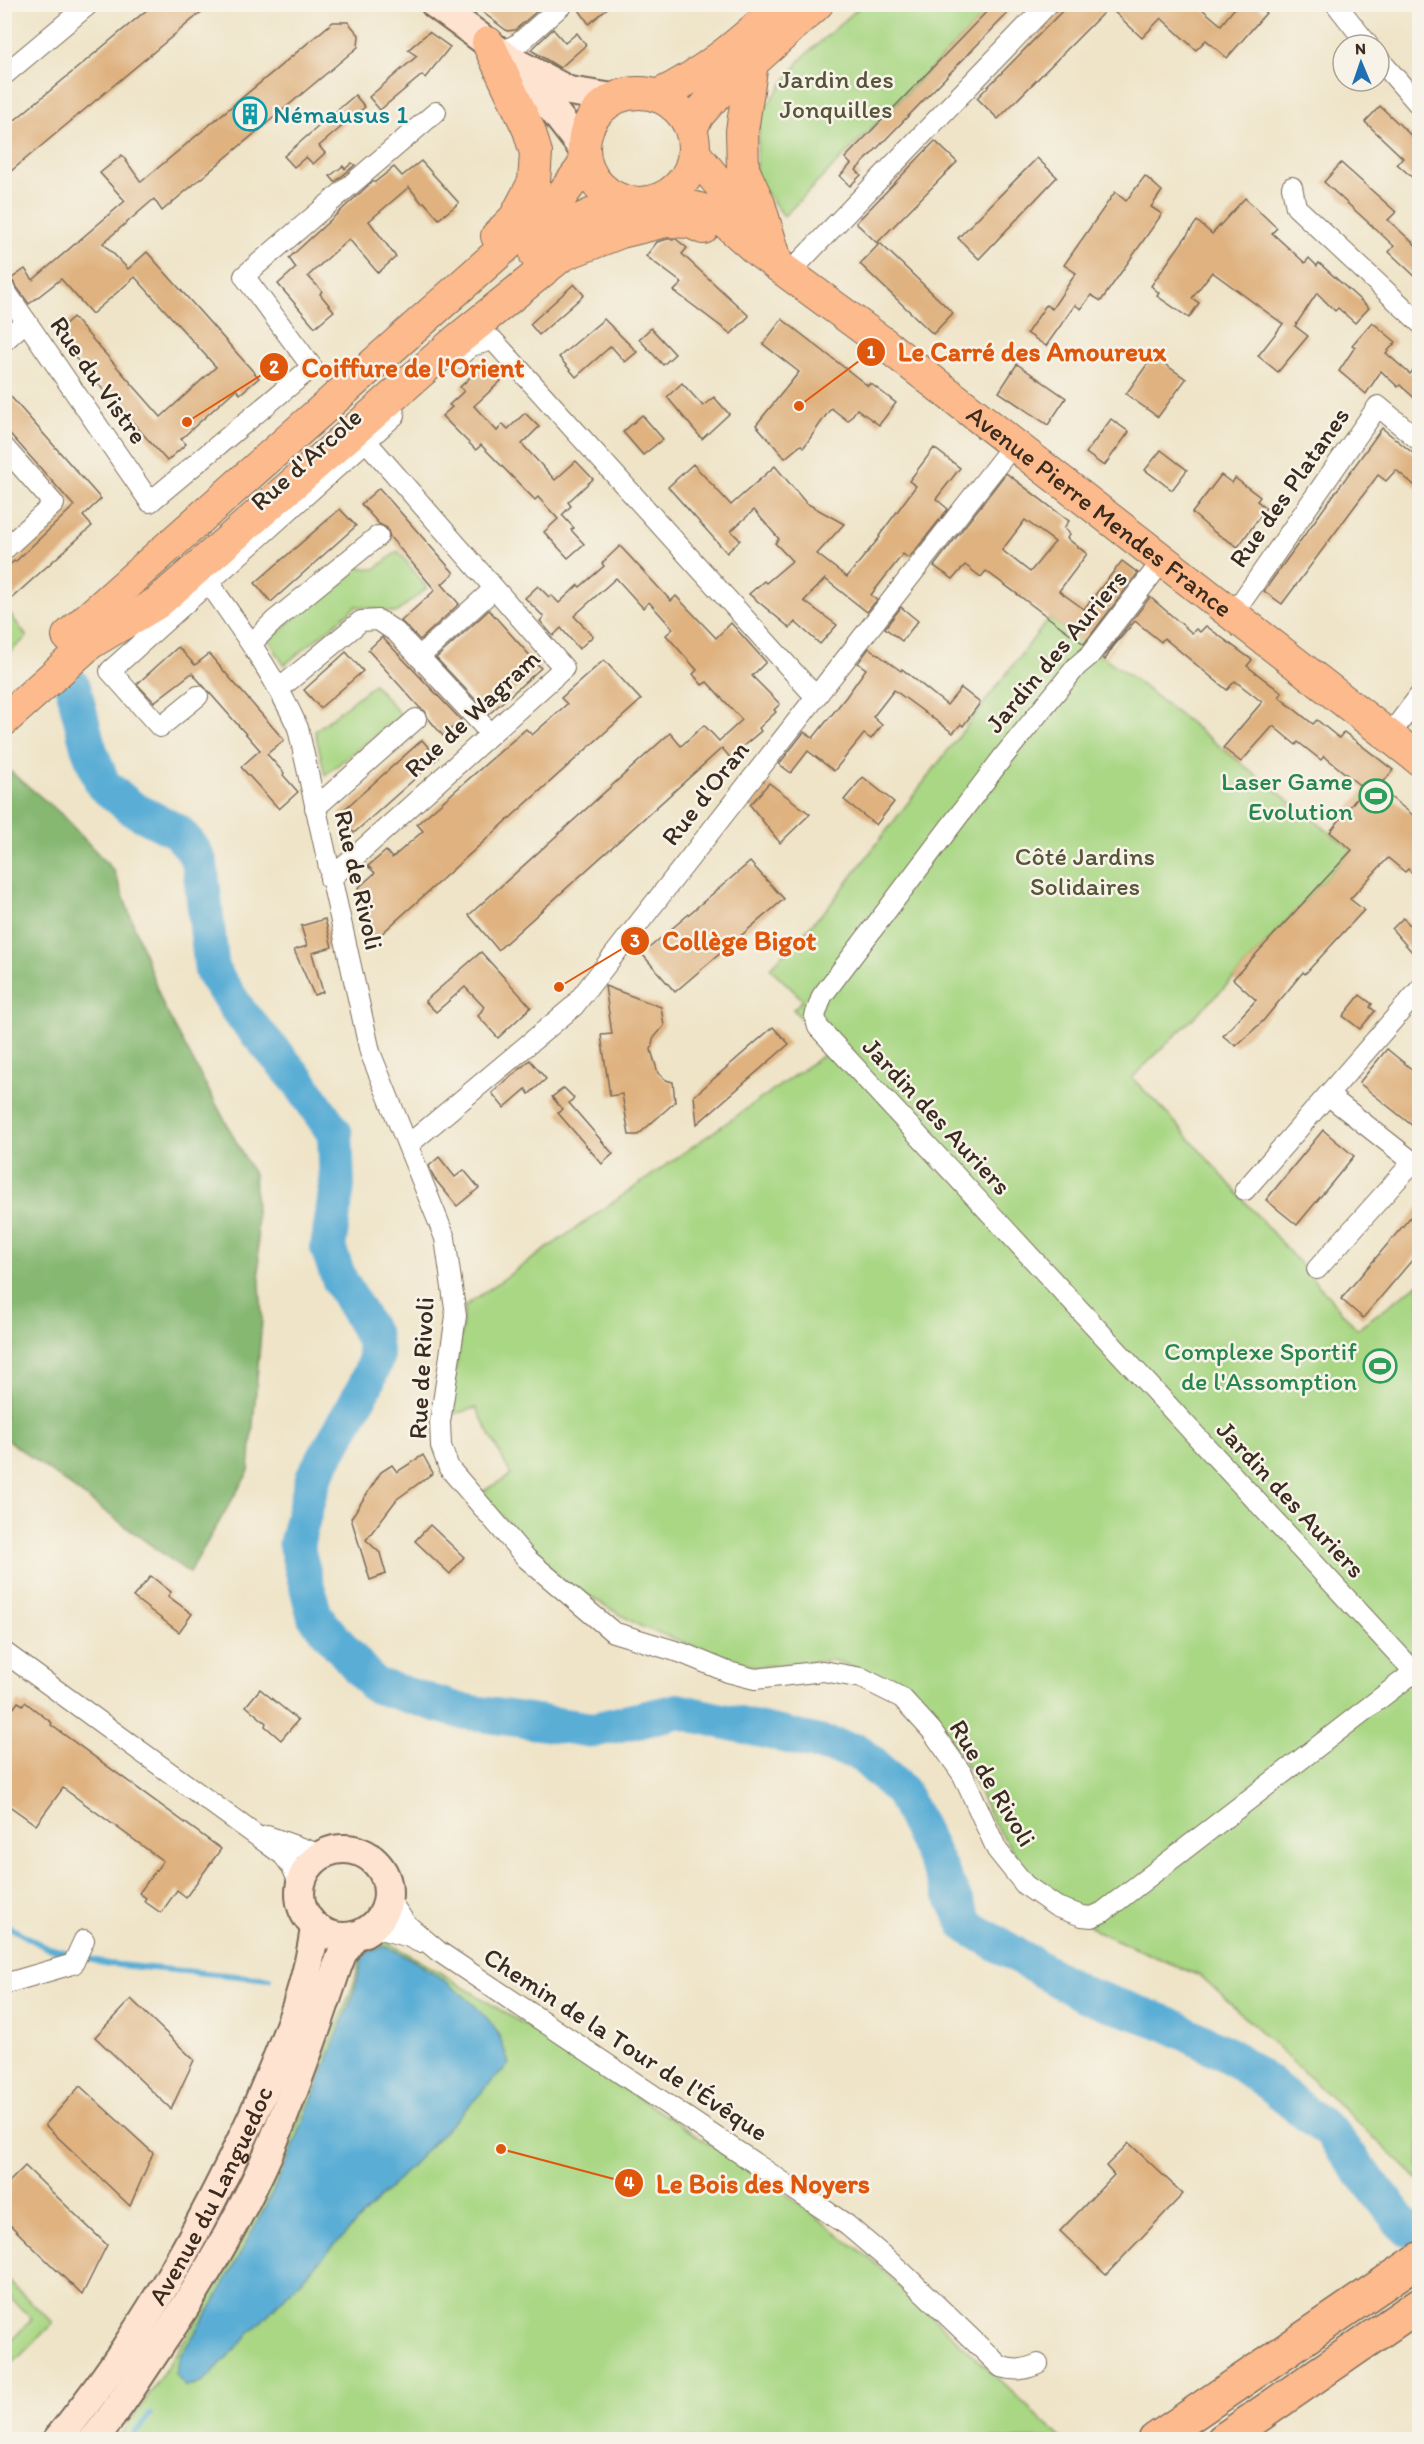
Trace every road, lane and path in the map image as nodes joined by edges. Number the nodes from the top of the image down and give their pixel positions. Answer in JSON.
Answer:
{"nodes":[{"id":1,"x":89,"y":4,"type":"edge"},
{"id":2,"x":435,"y":4,"type":"edge"},
{"id":3,"x":564,"y":4,"type":"edge"},
{"id":4,"x":783,"y":4,"type":"edge"},
{"id":5,"x":818,"y":4,"type":"edge"},
{"id":6,"x":1048,"y":4,"type":"edge"},
{"id":7,"x":1336,"y":4,"type":"edge"},
{"id":8,"x":1359,"y":33,"type":"edge"},
{"id":9,"x":501,"y":52,"type":"junction"},
{"id":10,"x":752,"y":63,"type":"junction"},
{"id":11,"x":1391,"y":73,"type":"edge"},
{"id":12,"x":4,"y":75,"type":"edge"},
{"id":13,"x":657,"y":96,"type":"junction"},
{"id":14,"x":613,"y":98,"type":"junction"},
{"id":15,"x":1419,"y":106,"type":"edge"},
{"id":16,"x":436,"y":112,"type":"dead end"},
{"id":17,"x":692,"y":140,"type":"junction"},
{"id":18,"x":584,"y":156,"type":"junction"},
{"id":19,"x":1292,"y":187,"type":"dead end"},
{"id":20,"x":660,"y":199,"type":"junction"},
{"id":21,"x":622,"y":201,"type":"junction"},
{"id":22,"x":784,"y":268,"type":"junction"},
{"id":23,"x":4,"y":289,"type":"edge"},
{"id":24,"x":438,"y":308,"type":"junction"},
{"id":25,"x":26,"y":321,"type":"junction"},
{"id":26,"x":1419,"y":323,"type":"edge"},
{"id":27,"x":4,"y":341,"type":"edge"},
{"id":28,"x":366,"y":441,"type":"junction"},
{"id":29,"x":1419,"y":441,"type":"edge"},
{"id":30,"x":1013,"y":445,"type":"junction"},
{"id":31,"x":4,"y":447,"type":"edge"},
{"id":32,"x":378,"y":536,"type":"dead end"},
{"id":33,"x":4,"y":550,"type":"edge"},
{"id":34,"x":1163,"y":560,"type":"junction"},
{"id":35,"x":209,"y":583,"type":"junction"},
{"id":36,"x":494,"y":589,"type":"junction"},
{"id":37,"x":1233,"y":614,"type":"junction"},
{"id":38,"x":92,"y":642,"type":"junction"},
{"id":39,"x":252,"y":644,"type":"junction"},
{"id":40,"x":420,"y":657,"type":"junction"},
{"id":41,"x":279,"y":689,"type":"junction"},
{"id":42,"x":4,"y":692,"type":"edge"},
{"id":43,"x":1419,"y":695,"type":"edge"},
{"id":44,"x":198,"y":696,"type":"dead end"},
{"id":45,"x":815,"y":696,"type":"junction"},
{"id":46,"x":416,"y":719,"type":"dead end"},
{"id":47,"x":4,"y":720,"type":"edge"},
{"id":48,"x":491,"y":734,"type":"junction"},
{"id":49,"x":1389,"y":736,"type":"junction"},
{"id":50,"x":1419,"y":760,"type":"edge"},
{"id":51,"x":315,"y":808,"type":"junction"},
{"id":52,"x":330,"y":879,"type":"junction"},
{"id":53,"x":1419,"y":989,"type":"edge"},
{"id":54,"x":1329,"y":1096,"type":"junction"},
{"id":55,"x":408,"y":1145,"type":"junction"},
{"id":56,"x":1416,"y":1165,"type":"edge"},
{"id":57,"x":1245,"y":1190,"type":"dead end"},
{"id":58,"x":1317,"y":1269,"type":"dead end"},
{"id":59,"x":4,"y":1652,"type":"edge"},
{"id":60,"x":1416,"y":1675,"type":"edge"},
{"id":61,"x":234,"y":1819,"type":"junction"},
{"id":62,"x":321,"y":1855,"type":"junction"},
{"id":63,"x":300,"y":1885,"type":"junction"},
{"id":64,"x":388,"y":1898,"type":"junction"},
{"id":65,"x":315,"y":1928,"type":"junction"},
{"id":66,"x":364,"y":1932,"type":"junction"},
{"id":67,"x":84,"y":1940,"type":"dead end"},
{"id":68,"x":438,"y":1952,"type":"junction"},
{"id":69,"x":4,"y":1984,"type":"edge"},
{"id":70,"x":1408,"y":2267,"type":"edge"},
{"id":71,"x":1418,"y":2305,"type":"edge"},
{"id":72,"x":1038,"y":2364,"type":"dead end"},
{"id":73,"x":57,"y":2439,"type":"edge"},
{"id":74,"x":93,"y":2439,"type":"edge"},
{"id":75,"x":1155,"y":2439,"type":"edge"},
{"id":76,"x":1223,"y":2439,"type":"edge"}],
"edges":[{"from":1,"to":12,"type":"street"},
{"from":2,"to":9,"type":"street"},
{"from":3,"to":9,"type":"street"},
{"from":4,"to":13,"type":"main road"},
{"from":5,"to":10,"type":"main road"},
{"from":6,"to":22,"type":"street"},
{"from":7,"to":8,"type":"street"},
{"from":9,"to":14,"type":"street"},
{"from":9,"to":18,"type":"street"},
{"from":9,"to":24,"type":"main road"},
{"from":10,"to":17,"type":"main road"},
{"from":10,"to":22,"type":"main road"},
{"from":11,"to":15,"type":"street"},
{"from":13,"to":14,"type":"main road"},
{"from":13,"to":17,"type":"main road"},
{"from":14,"to":18,"type":"main road"},
{"from":16,"to":25,"type":"street","name":"Rue du Vistre"},
{"from":17,"to":20,"type":"main road"},
{"from":17,"to":22,"type":"main road","name":"Avenue Pierre Mendes France"},
{"from":18,"to":21,"type":"main road"},
{"from":18,"to":24,"type":"main road"},
{"from":19,"to":26,"type":"street"},
{"from":20,"to":21,"type":"main road"},
{"from":20,"to":22,"type":"main road","name":"Avenue Pierre Mendes France"},
{"from":21,"to":38,"type":"main road"},
{"from":22,"to":30,"type":"main road","name":"Avenue Pierre Mendes France"},
{"from":22,"to":38,"type":"main road"},
{"from":23,"to":25,"type":"street","name":"Rue du Vistre"},
{"from":24,"to":42,"type":"main road"},
{"from":25,"to":27,"type":"street"},
{"from":28,"to":35,"type":"street","name":"Rue d'Arcole"},
{"from":28,"to":36,"type":"street","name":"Rue de Wagram"},
{"from":28,"to":45,"type":"street","name":"Rue d'Arcole"},
{"from":29,"to":37,"type":"street","name":"Rue des Platanes"},
{"from":30,"to":34,"type":"main road","name":"Avenue Pierre Mendes France"},
{"from":30,"to":45,"type":"street","name":"Rue d'Oran"},
{"from":31,"to":33,"type":"street"},
{"from":32,"to":39,"type":"street"},
{"from":34,"to":37,"type":"main road","name":"Avenue Pierre Mendes France"},
{"from":34,"to":60,"type":"street","name":"Jardin des Auriers"},
{"from":35,"to":39,"type":"street","name":"Rue de Rivoli"},
{"from":35,"to":44,"type":"street","name":"Rue d'Arcole"},
{"from":36,"to":40,"type":"street"},
{"from":36,"to":48,"type":"street","name":"Rue de Wagram"},
{"from":37,"to":49,"type":"main road","name":"Avenue Pierre Mendes France"},
{"from":38,"to":47,"type":"main road"},
{"from":39,"to":41,"type":"street","name":"Rue de Rivoli"},
{"from":40,"to":41,"type":"street"},
{"from":40,"to":48,"type":"street"},
{"from":41,"to":51,"type":"street","name":"Rue de Rivoli"},
{"from":43,"to":49,"type":"street"},
{"from":45,"to":55,"type":"street","name":"Rue d'Oran"},
{"from":46,"to":51,"type":"street"},
{"from":48,"to":52,"type":"street","name":"Rue de Wagram"},
{"from":49,"to":50,"type":"main road","name":"Avenue Pierre Mendes France"},
{"from":51,"to":52,"type":"street","name":"Rue de Rivoli"},
{"from":52,"to":55,"type":"street","name":"Rue de Rivoli"},
{"from":53,"to":54,"type":"street"},
{"from":54,"to":56,"type":"street"},
{"from":54,"to":57,"type":"street"},
{"from":55,"to":60,"type":"street","name":"Rue de Rivoli"},
{"from":56,"to":58,"type":"street"},
{"from":59,"to":61,"type":"street"},
{"from":61,"to":62,"type":"street"},
{"from":61,"to":63,"type":"street"},
{"from":62,"to":63,"type":"street"},
{"from":62,"to":64,"type":"street"},
{"from":63,"to":65,"type":"street"},
{"from":64,"to":66,"type":"street"},
{"from":64,"to":68,"type":"street","name":"Chemin de la Tour de l'Évêque"},
{"from":65,"to":66,"type":"street"},
{"from":65,"to":73,"type":"street","name":"Avenue du Languedoc"},
{"from":66,"to":68,"type":"street","name":"Chemin de la Tour de l'Évêque"},
{"from":66,"to":74,"type":"street","name":"Avenue du Languedoc"},
{"from":67,"to":69,"type":"street"},
{"from":68,"to":72,"type":"street","name":"Chemin de la Tour de l'Évêque"},
{"from":70,"to":75,"type":"highway"},
{"from":71,"to":76,"type":"highway"}]}
